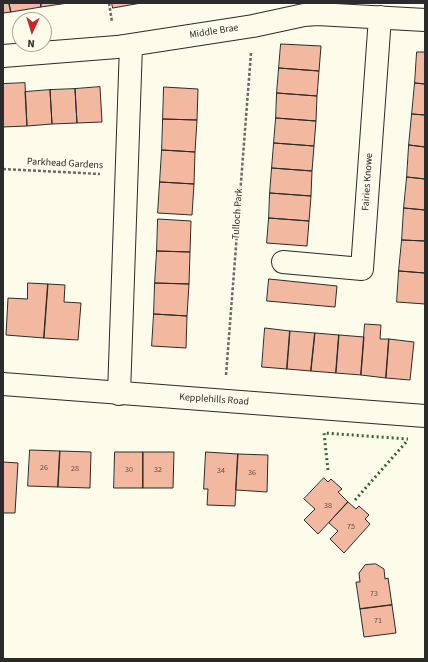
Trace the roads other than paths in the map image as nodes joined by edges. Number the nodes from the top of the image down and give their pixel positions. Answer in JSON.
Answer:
{"nodes":[{"id":1,"x":380,"y":17,"type":"junction"},
{"id":2,"x":425,"y":20,"type":"edge"},
{"id":3,"x":131,"y":45,"type":"junction"},
{"id":4,"x":3,"y":56,"type":"edge"},
{"id":5,"x":284,"y":262,"type":"dead end"},
{"id":6,"x":3,"y":384,"type":"edge"},
{"id":7,"x":119,"y":394,"type":"junction"},
{"id":8,"x":425,"y":416,"type":"edge"}],
"edges":[{"from":1,"to":2,"type":"street","name":"Middle Brae"},
{"from":1,"to":3,"type":"street","name":"Middle Brae"},
{"from":1,"to":5,"type":"street","name":"Fairies Knowe"},
{"from":3,"to":4,"type":"street","name":"Middle Brae"},
{"from":3,"to":7,"type":"street"},
{"from":6,"to":7,"type":"street","name":"Kepplehills Road"},
{"from":7,"to":8,"type":"street","name":"Kepplehills Road"}]}
